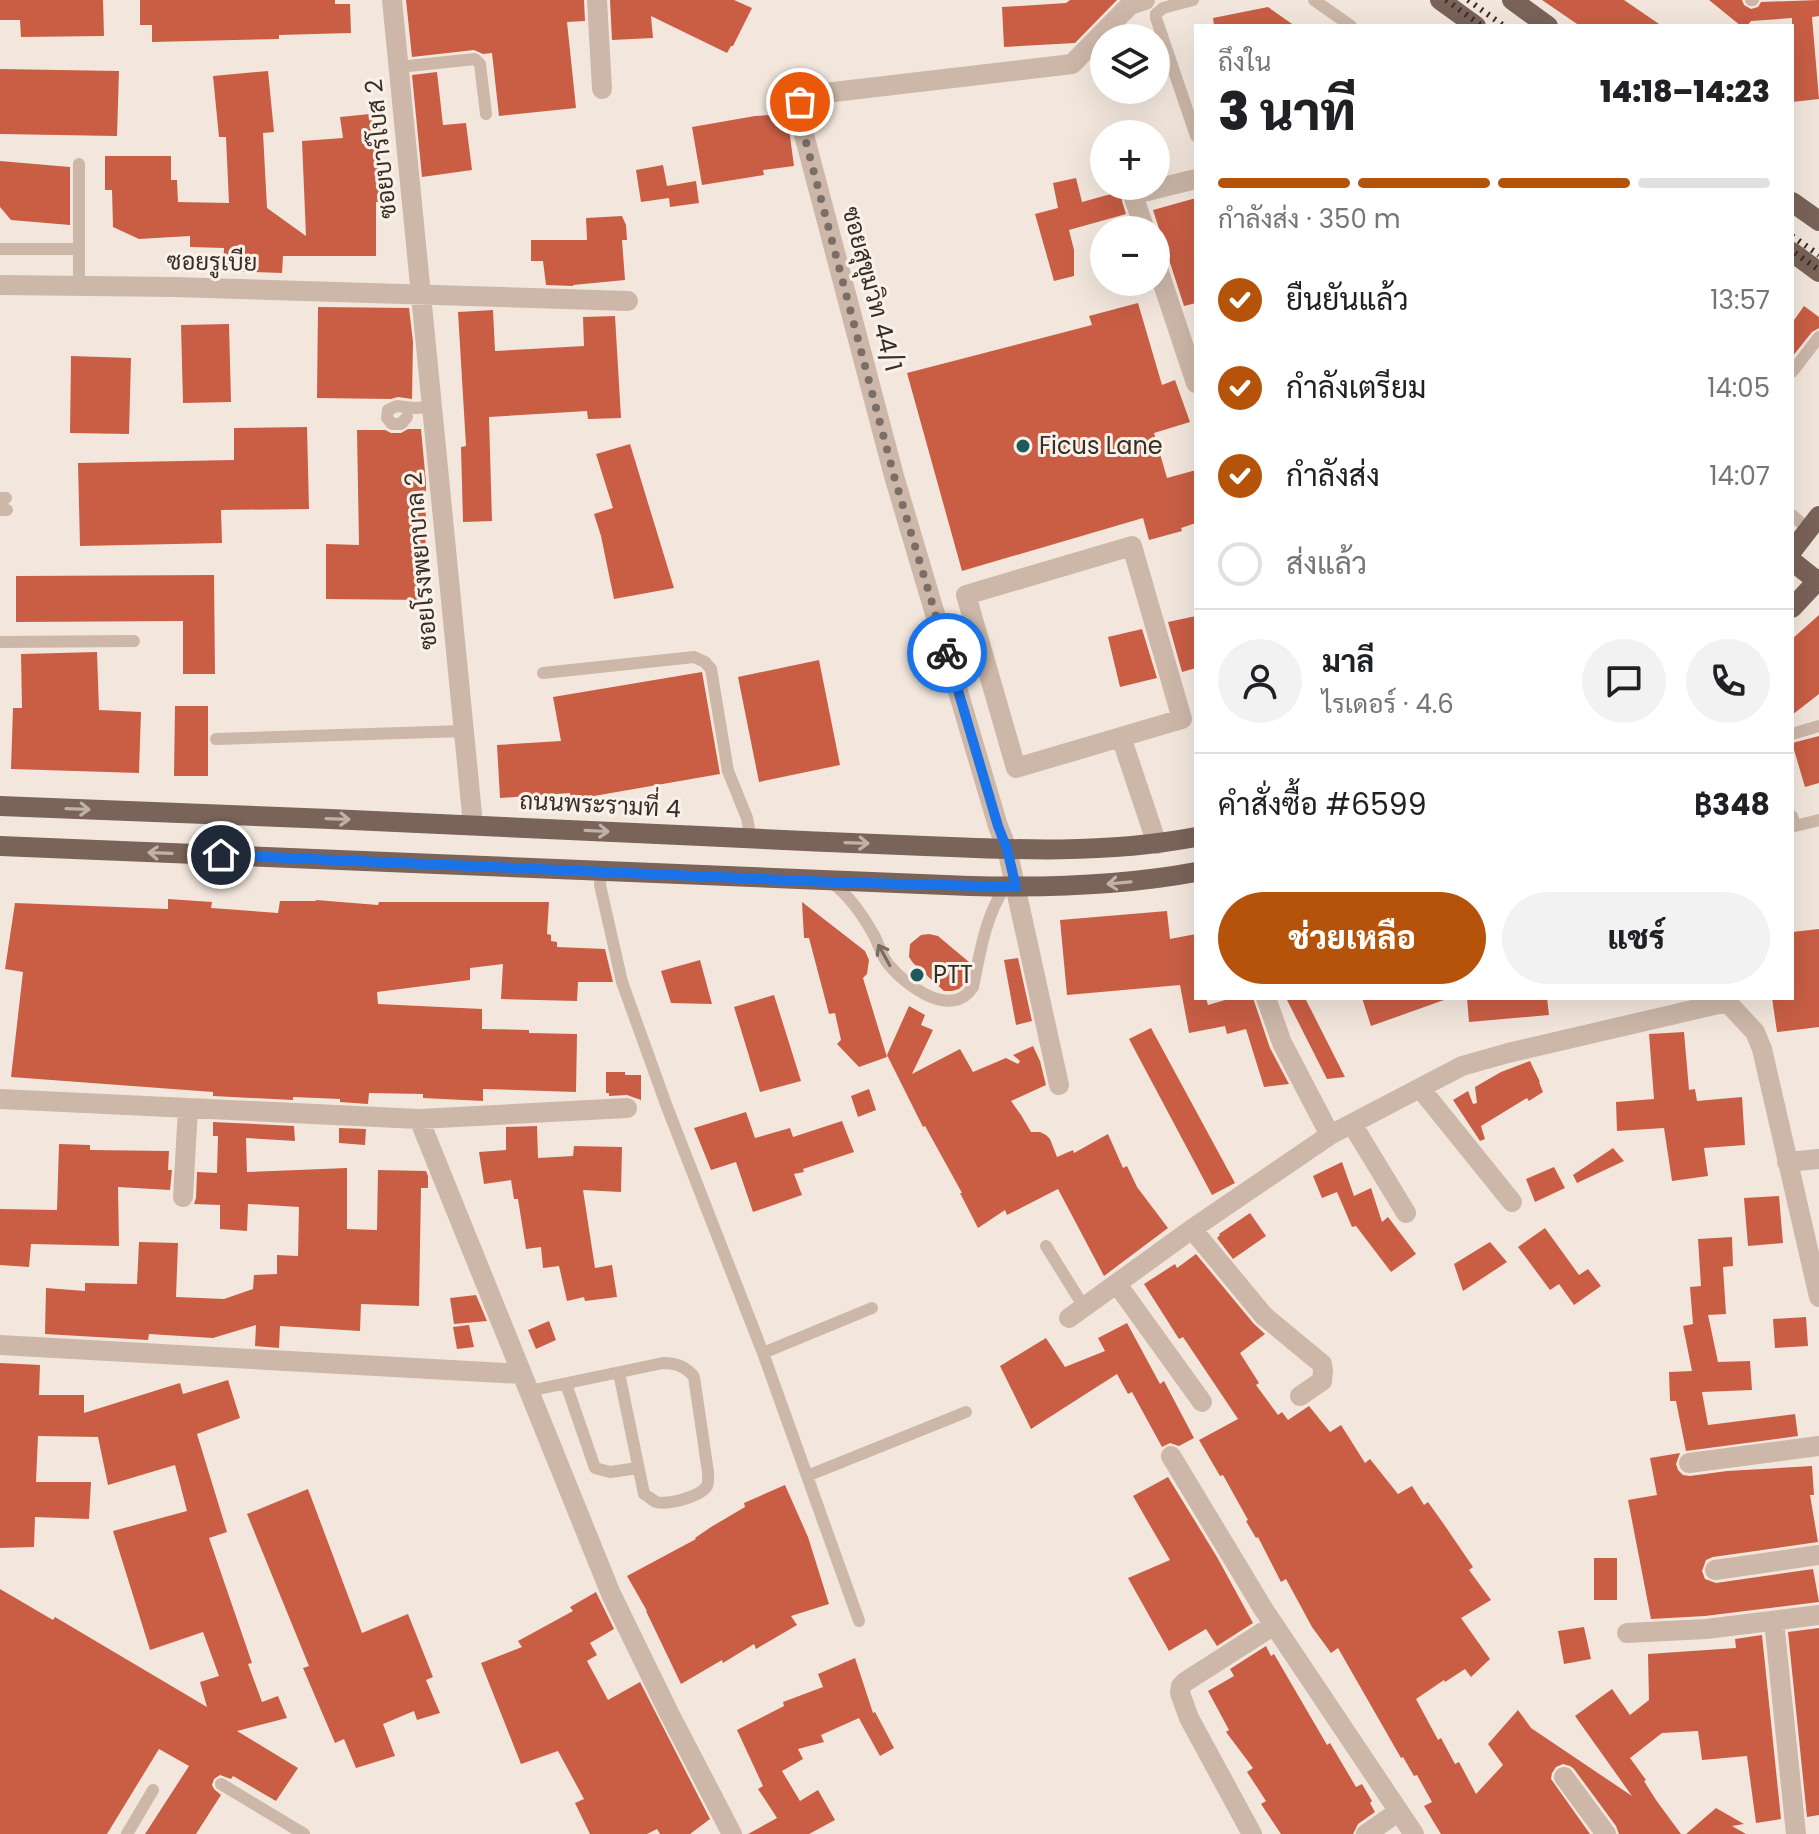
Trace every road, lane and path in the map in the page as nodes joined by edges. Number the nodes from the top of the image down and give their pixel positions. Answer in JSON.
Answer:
{"nodes":[{"id":1,"x":392,"y":0,"type":"edge"},
{"id":2,"x":597,"y":0,"type":"edge"},
{"id":3,"x":1145,"y":0,"type":"edge"},
{"id":4,"x":1193,"y":0,"type":"edge"},
{"id":5,"x":1314,"y":0,"type":"edge"},
{"id":6,"x":1440,"y":0,"type":"edge"},
{"id":7,"x":1512,"y":0,"type":"edge"},
{"id":8,"x":1348,"y":24,"type":"edge"},
{"id":9,"x":1467,"y":24,"type":"edge"},
{"id":10,"x":1545,"y":24,"type":"edge"},
{"id":11,"x":399,"y":67,"type":"junction"},
{"id":12,"x":602,"y":89,"type":"dead end"},
{"id":13,"x":486,"y":114,"type":"dead end"},
{"id":14,"x":1194,"y":130,"type":"edge"},
{"id":15,"x":79,"y":164,"type":"dead end"},
{"id":16,"x":1194,"y":179,"type":"edge"},
{"id":17,"x":1794,"y":203,"type":"edge"},
{"id":18,"x":1140,"y":216,"type":"edge"},
{"id":19,"x":1819,"y":221,"type":"edge"},
{"id":20,"x":0,"y":249,"type":"edge"},
{"id":21,"x":79,"y":249,"type":"junction"},
{"id":22,"x":1794,"y":253,"type":"edge"},
{"id":23,"x":1819,"y":272,"type":"edge"},
{"id":24,"x":0,"y":285,"type":"edge"},
{"id":25,"x":79,"y":286,"type":"junction"},
{"id":26,"x":422,"y":294,"type":"junction"},
{"id":27,"x":1167,"y":296,"type":"edge"},
{"id":28,"x":628,"y":301,"type":"dead end"},
{"id":29,"x":1819,"y":337,"type":"edge"},
{"id":30,"x":1794,"y":369,"type":"edge"},
{"id":31,"x":1194,"y":377,"type":"edge"},
{"id":32,"x":1794,"y":516,"type":"edge"},
{"id":33,"x":1814,"y":523,"type":"edge"},
{"id":34,"x":1794,"y":548,"type":"edge"},
{"id":35,"x":1794,"y":563,"type":"edge"},
{"id":36,"x":1818,"y":581,"type":"edge"},
{"id":37,"x":1794,"y":606,"type":"edge"},
{"id":38,"x":134,"y":641,"type":"dead end"},
{"id":39,"x":0,"y":642,"type":"edge"},
{"id":40,"x":543,"y":673,"type":"dead end"},
{"id":41,"x":1819,"y":726,"type":"edge"},
{"id":42,"x":463,"y":731,"type":"junction"},
{"id":43,"x":1794,"y":733,"type":"edge"},
{"id":44,"x":1121,"y":737,"type":"junction"},
{"id":45,"x":216,"y":739,"type":"dead end"},
{"id":46,"x":0,"y":806,"type":"edge"},
{"id":47,"x":1819,"y":820,"type":"edge"},
{"id":48,"x":1794,"y":823,"type":"edge"},
{"id":49,"x":473,"y":824,"type":"junction"},
{"id":50,"x":1194,"y":837,"type":"edge"},
{"id":51,"x":751,"y":839,"type":"junction"},
{"id":52,"x":1157,"y":844,"type":"junction"},
{"id":53,"x":0,"y":846,"type":"edge"},
{"id":54,"x":1007,"y":849,"type":"junction"},
{"id":55,"x":601,"y":870,"type":"junction"},
{"id":56,"x":1194,"y":872,"type":"edge"},
{"id":57,"x":830,"y":882,"type":"junction"},
{"id":58,"x":1010,"y":887,"type":"junction"},
{"id":59,"x":1267,"y":1000,"type":"edge"},
{"id":60,"x":1727,"y":1000,"type":"edge"},
{"id":61,"x":1059,"y":1085,"type":"dead end"},
{"id":62,"x":1420,"y":1088,"type":"junction"},
{"id":63,"x":0,"y":1099,"type":"edge"},
{"id":64,"x":188,"y":1108,"type":"junction"},
{"id":65,"x":627,"y":1108,"type":"dead end"},
{"id":66,"x":419,"y":1119,"type":"junction"},
{"id":67,"x":1352,"y":1124,"type":"junction"},
{"id":68,"x":1330,"y":1135,"type":"junction"},
{"id":69,"x":1819,"y":1159,"type":"edge"},
{"id":70,"x":1787,"y":1162,"type":"junction"},
{"id":71,"x":183,"y":1197,"type":"dead end"},
{"id":72,"x":1512,"y":1202,"type":"dead end"},
{"id":73,"x":1406,"y":1213,"type":"dead end"},
{"id":74,"x":1192,"y":1229,"type":"junction"},
{"id":75,"x":1046,"y":1246,"type":"dead end"},
{"id":76,"x":1117,"y":1284,"type":"junction"},
{"id":77,"x":1819,"y":1297,"type":"edge"},
{"id":78,"x":872,"y":1308,"type":"dead end"},
{"id":79,"x":1077,"y":1313,"type":"joint"},
{"id":80,"x":0,"y":1345,"type":"edge"},
{"id":81,"x":763,"y":1353,"type":"junction"},
{"id":82,"x":619,"y":1373,"type":"junction"},
{"id":83,"x":525,"y":1383,"type":"junction"},
{"id":84,"x":566,"y":1384,"type":"junction"},
{"id":85,"x":1300,"y":1396,"type":"dead end"},
{"id":86,"x":1202,"y":1402,"type":"dead end"},
{"id":87,"x":966,"y":1412,"type":"dead end"},
{"id":88,"x":1819,"y":1446,"type":"edge"},
{"id":89,"x":1171,"y":1456,"type":"dead end"},
{"id":90,"x":1689,"y":1463,"type":"dead end"},
{"id":91,"x":638,"y":1468,"type":"junction"},
{"id":92,"x":807,"y":1476,"type":"junction"},
{"id":93,"x":1819,"y":1555,"type":"edge"},
{"id":94,"x":1715,"y":1570,"type":"dead end"},
{"id":95,"x":1819,"y":1615,"type":"edge"},
{"id":96,"x":859,"y":1621,"type":"dead end"},
{"id":97,"x":1774,"y":1621,"type":"junction"},
{"id":98,"x":1274,"y":1625,"type":"junction"},
{"id":99,"x":1627,"y":1633,"type":"dead end"},
{"id":100,"x":1564,"y":1777,"type":"dead end"},
{"id":101,"x":221,"y":1784,"type":"dead end"},
{"id":102,"x":153,"y":1790,"type":"dead end"},
{"id":103,"x":1398,"y":1812,"type":"junction"},
{"id":104,"x":127,"y":1834,"type":"edge"},
{"id":105,"x":304,"y":1834,"type":"edge"},
{"id":106,"x":732,"y":1834,"type":"edge"},
{"id":107,"x":1252,"y":1834,"type":"edge"},
{"id":108,"x":1366,"y":1834,"type":"edge"},
{"id":109,"x":1414,"y":1834,"type":"edge"},
{"id":110,"x":1606,"y":1834,"type":"edge"},
{"id":111,"x":1796,"y":1834,"type":"edge"}],
"edges":[{"from":1,"to":11,"type":"street","name":"ซอยบาร์โบส 2"},
{"from":2,"to":12,"type":"street"},
{"from":3,"to":54,"type":"street","name":"ซอยสุขุมวิท 44/1"},
{"from":4,"to":14,"type":"lane"},
{"from":5,"to":8,"type":"lane"},
{"from":6,"to":9,"type":"main road"},
{"from":7,"to":10,"type":"main road"},
{"from":11,"to":13,"type":"lane"},
{"from":11,"to":26,"type":"street","name":"ซอยบาร์โบส 2"},
{"from":15,"to":21,"type":"lane"},
{"from":16,"to":18,"type":"street"},
{"from":17,"to":19,"type":"main road"},
{"from":20,"to":21,"type":"lane"},
{"from":21,"to":25,"type":"lane"},
{"from":22,"to":23,"type":"main road"},
{"from":24,"to":25,"type":"street","name":"ซอยรูเบีย"},
{"from":25,"to":26,"type":"street","name":"ซอยรูเบีย"},
{"from":26,"to":28,"type":"street","name":"ซอยรูเบีย"},
{"from":26,"to":42,"type":"street","name":"ซอยโรงพยาบาล 2"},
{"from":27,"to":31,"type":"street"},
{"from":29,"to":30,"type":"lane"},
{"from":32,"to":33,"type":"lane"},
{"from":33,"to":34,"type":"main road"},
{"from":35,"to":36,"type":"main road"},
{"from":36,"to":37,"type":"main road"},
{"from":38,"to":39,"type":"lane"},
{"from":40,"to":51,"type":"lane"},
{"from":41,"to":43,"type":"lane"},
{"from":42,"to":45,"type":"lane"},
{"from":42,"to":49,"type":"street","name":"ซอยโรงพยาบาล 2"},
{"from":44,"to":44,"type":"street"},
{"from":44,"to":52,"type":"street"},
{"from":46,"to":49,"type":"main road","name":"ถนนพระรามที่ 4","one_way":true},
{"from":47,"to":48,"type":"lane"},
{"from":49,"to":51,"type":"main road","name":"ถนนพระรามที่ 4","one_way":true},
{"from":50,"to":52,"type":"main road","name":"ถนนพระรามที่ 4"},
{"from":51,"to":54,"type":"main road","name":"ถนนพระรามที่ 4","one_way":true},
{"from":52,"to":54,"type":"main road","name":"ถนนพระรามที่ 4"},
{"from":55,"to":53,"type":"main road","one_way":true},
{"from":54,"to":58,"type":"street"},
{"from":55,"to":57,"type":"main road"},
{"from":55,"to":81,"type":"lane"},
{"from":56,"to":58,"type":"main road","one_way":true},
{"from":57,"to":58,"type":"main road"},
{"from":58,"to":57,"type":"lane","one_way":true},
{"from":58,"to":61,"type":"street"},
{"from":59,"to":68,"type":"street"},
{"from":60,"to":62,"type":"street"},
{"from":60,"to":70,"type":"street"},
{"from":62,"to":67,"type":"street"},
{"from":62,"to":72,"type":"street"},
{"from":63,"to":64,"type":"street"},
{"from":64,"to":66,"type":"street"},
{"from":64,"to":71,"type":"street"},
{"from":65,"to":66,"type":"street"},
{"from":66,"to":83,"type":"street"},
{"from":67,"to":68,"type":"street"},
{"from":67,"to":73,"type":"street"},
{"from":68,"to":74,"type":"street"},
{"from":69,"to":70,"type":"street"},
{"from":70,"to":77,"type":"street"},
{"from":74,"to":76,"type":"street"},
{"from":74,"to":85,"type":"street"},
{"from":75,"to":79,"type":"lane"},
{"from":76,"to":79,"type":"street"},
{"from":76,"to":86,"type":"street"},
{"from":78,"to":81,"type":"lane"},
{"from":80,"to":83,"type":"street"},
{"from":81,"to":92,"type":"lane"},
{"from":82,"to":84,"type":"lane"},
{"from":82,"to":91,"type":"lane"},
{"from":82,"to":91,"type":"lane"},
{"from":83,"to":84,"type":"lane"},
{"from":83,"to":106,"type":"street"},
{"from":84,"to":91,"type":"lane"},
{"from":87,"to":92,"type":"lane"},
{"from":88,"to":90,"type":"street"},
{"from":89,"to":98,"type":"street"},
{"from":92,"to":96,"type":"lane"},
{"from":93,"to":94,"type":"street"},
{"from":95,"to":97,"type":"street"},
{"from":97,"to":99,"type":"street"},
{"from":97,"to":111,"type":"street"},
{"from":98,"to":103,"type":"street"},
{"from":98,"to":107,"type":"street"},
{"from":100,"to":110,"type":"street"},
{"from":101,"to":105,"type":"lane"},
{"from":102,"to":104,"type":"lane"},
{"from":103,"to":108,"type":"street"},
{"from":103,"to":109,"type":"street"}]}
